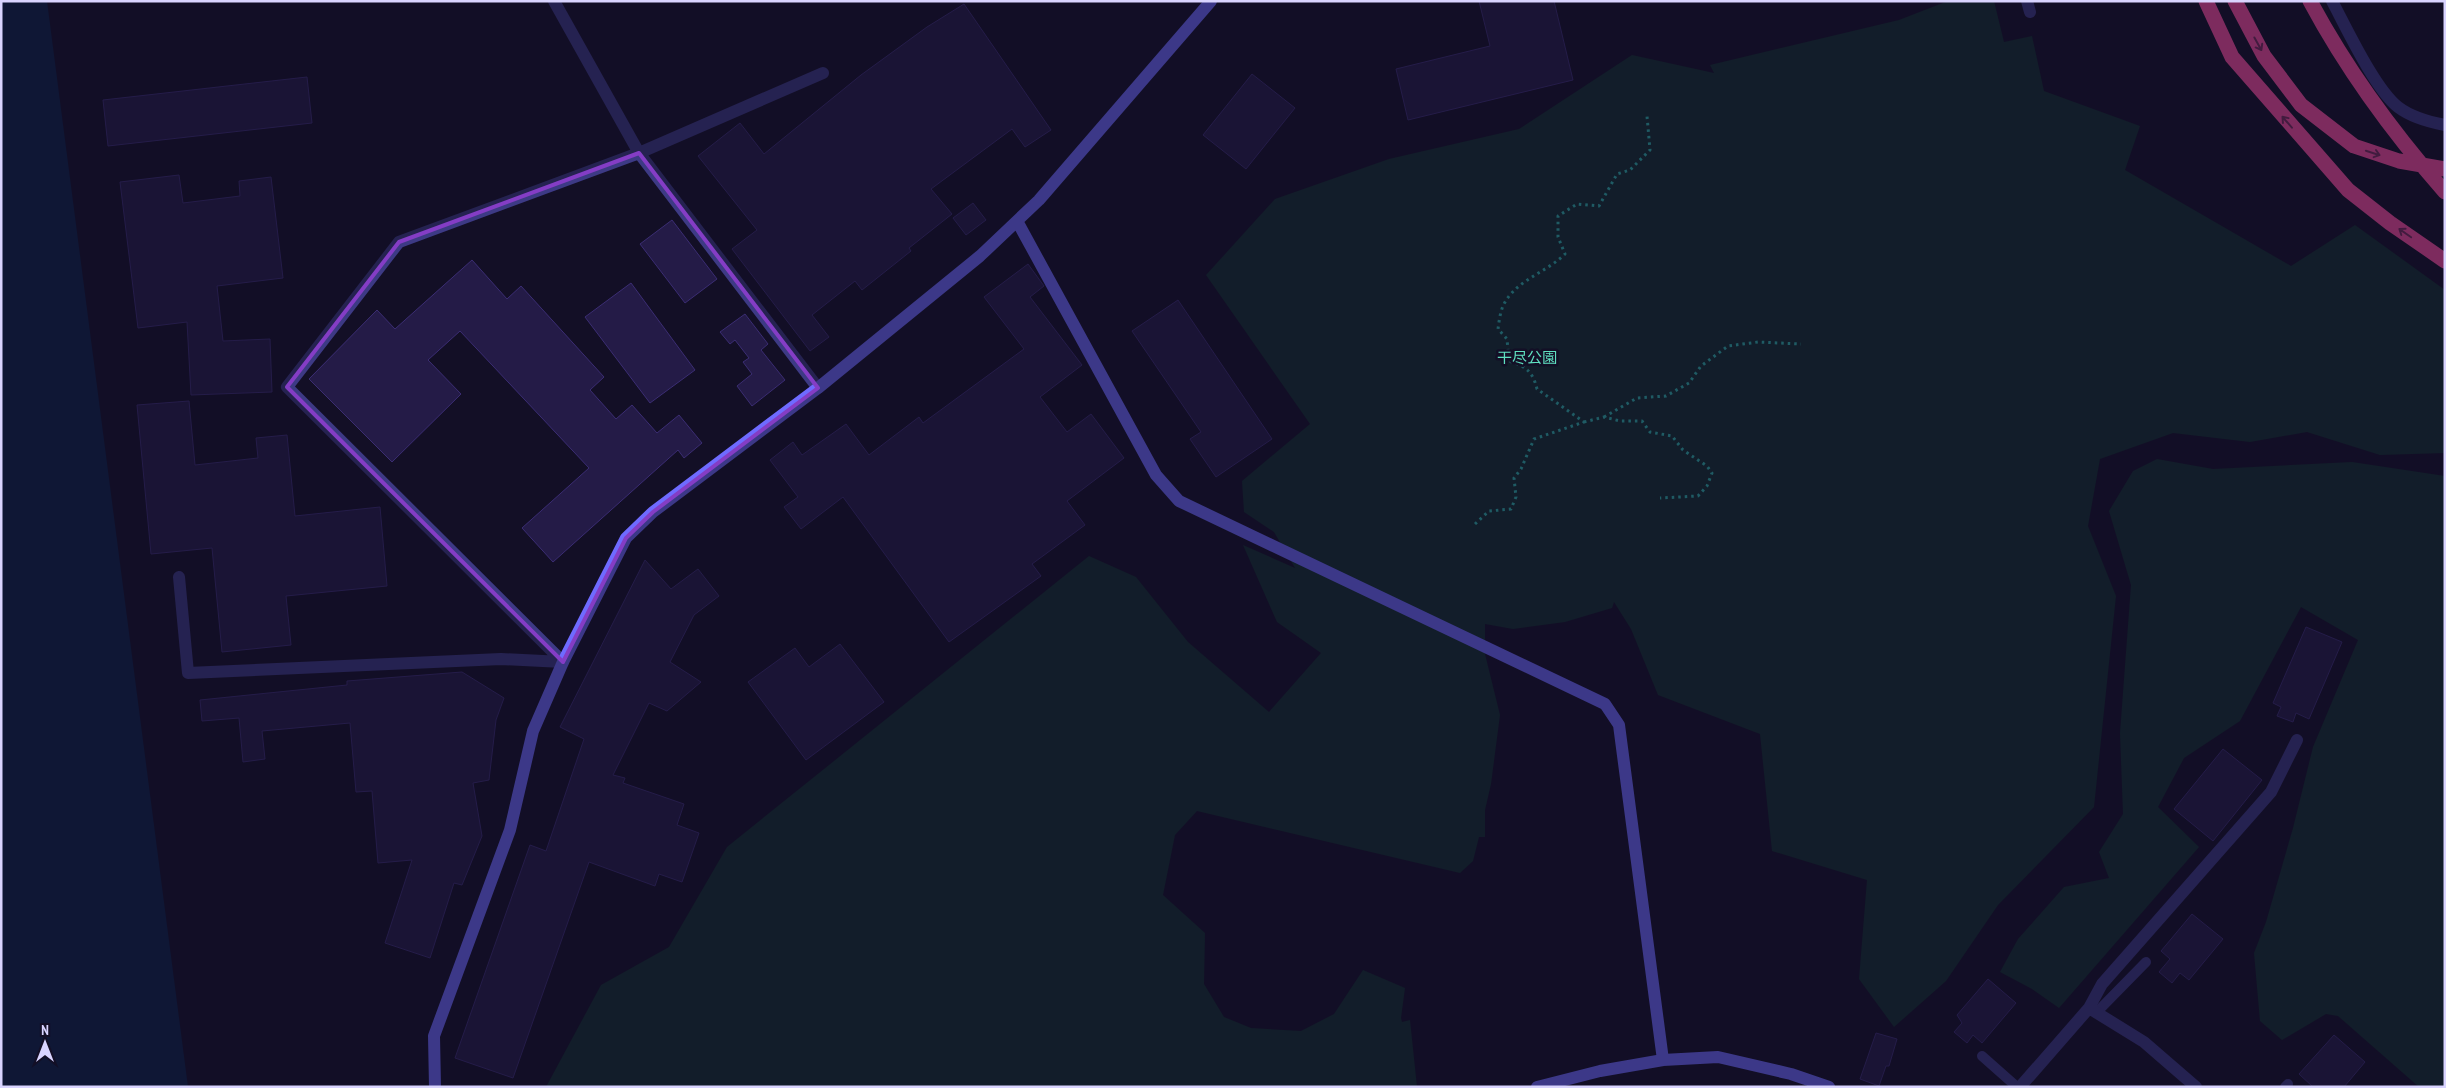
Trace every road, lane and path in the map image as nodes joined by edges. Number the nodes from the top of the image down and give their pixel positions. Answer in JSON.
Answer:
{"nodes":[{"id":1,"x":554,"y":1,"type":"edge"},
{"id":2,"x":1211,"y":1,"type":"edge"},
{"id":3,"x":2206,"y":1,"type":"edge"},
{"id":4,"x":2235,"y":1,"type":"edge"},
{"id":5,"x":2310,"y":1,"type":"edge"},
{"id":6,"x":2332,"y":1,"type":"edge"},
{"id":7,"x":824,"y":72,"type":"dead end"},
{"id":8,"x":1647,"y":116,"type":"dead end"},
{"id":9,"x":2445,"y":125,"type":"edge"},
{"id":10,"x":639,"y":153,"type":"junction"},
{"id":11,"x":2445,"y":169,"type":"edge"},
{"id":12,"x":2445,"y":192,"type":"edge"},
{"id":13,"x":1017,"y":221,"type":"junction"},
{"id":14,"x":2445,"y":261,"type":"edge"},
{"id":15,"x":1801,"y":344,"type":"dead end"},
{"id":16,"x":818,"y":388,"type":"junction"},
{"id":17,"x":1604,"y":417,"type":"junction"},
{"id":18,"x":1584,"y":422,"type":"junction"},
{"id":19,"x":1660,"y":498,"type":"dead end"},
{"id":20,"x":1475,"y":524,"type":"dead end"},
{"id":21,"x":179,"y":577,"type":"dead end"},
{"id":22,"x":563,"y":662,"type":"junction"},
{"id":23,"x":2297,"y":740,"type":"dead end"},
{"id":24,"x":2146,"y":962,"type":"dead end"},
{"id":25,"x":2092,"y":1011,"type":"junction"},
{"id":26,"x":1982,"y":1056,"type":"dead end"},
{"id":27,"x":1663,"y":1060,"type":"junction"},
{"id":28,"x":436,"y":1087,"type":"edge"},
{"id":29,"x":1537,"y":1087,"type":"edge"},
{"id":30,"x":1829,"y":1087,"type":"edge"},
{"id":31,"x":2018,"y":1087,"type":"edge"},
{"id":32,"x":2196,"y":1087,"type":"edge"}],
"edges":[{"from":1,"to":10,"type":"street"},
{"from":2,"to":13,"type":"street"},
{"from":14,"to":3,"type":"highway","one_way":true},
{"from":4,"to":11,"type":"highway","one_way":true},
{"from":5,"to":12,"type":"highway"},
{"from":6,"to":9,"type":"street"},
{"from":7,"to":10,"type":"street"},
{"from":8,"to":18,"type":"path"},
{"from":10,"to":16,"type":"street"},
{"from":10,"to":22,"type":"street"},
{"from":13,"to":16,"type":"street"},
{"from":13,"to":27,"type":"street"},
{"from":15,"to":17,"type":"path"},
{"from":16,"to":22,"type":"street"},
{"from":17,"to":18,"type":"path"},
{"from":17,"to":19,"type":"path"},
{"from":18,"to":20,"type":"path"},
{"from":21,"to":22,"type":"street"},
{"from":22,"to":28,"type":"street"},
{"from":23,"to":25,"type":"street"},
{"from":24,"to":25,"type":"lane"},
{"from":25,"to":31,"type":"street"},
{"from":25,"to":32,"type":"street"},
{"from":26,"to":31,"type":"lane"},
{"from":27,"to":29,"type":"street"},
{"from":27,"to":30,"type":"street"}]}
